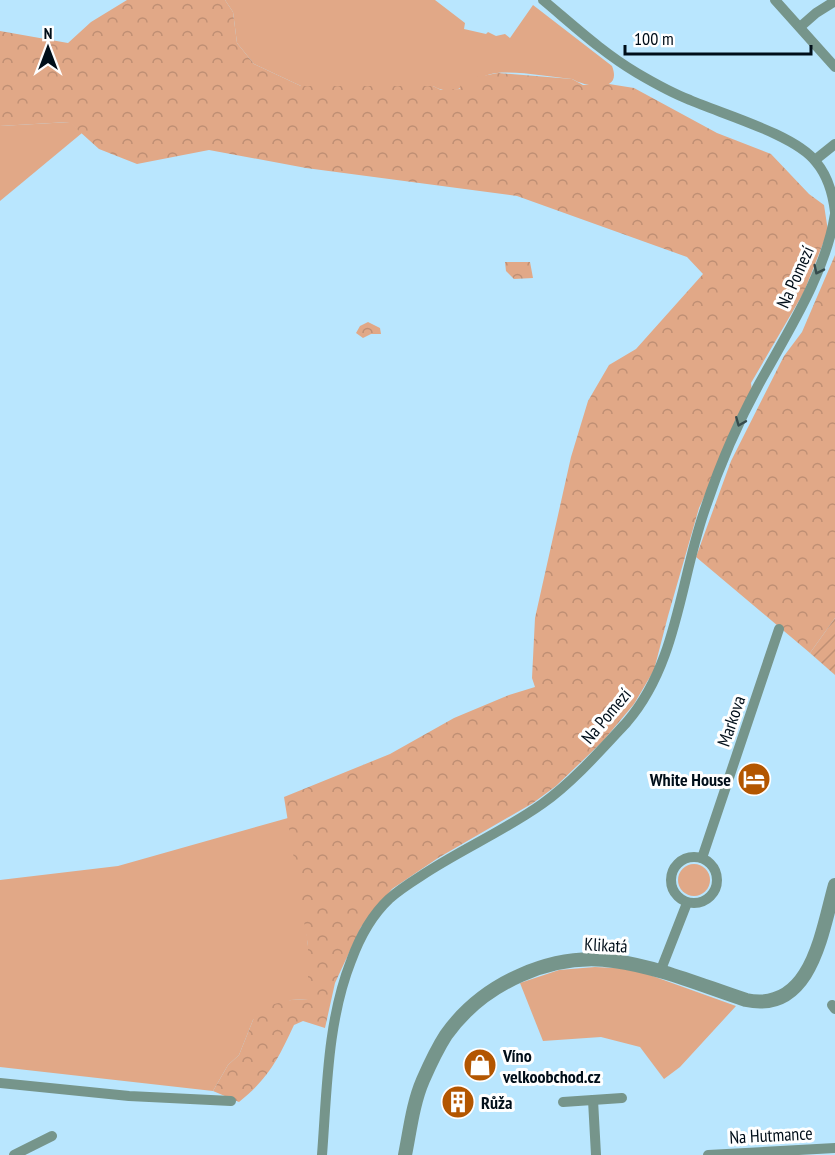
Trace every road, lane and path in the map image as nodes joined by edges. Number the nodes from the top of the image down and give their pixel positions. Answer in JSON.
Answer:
{"nodes":[{"id":1,"x":543,"y":0,"type":"edge"},
{"id":2,"x":775,"y":0,"type":"edge"},
{"id":3,"x":835,"y":2,"type":"edge"},
{"id":4,"x":800,"y":27,"type":"junction"},
{"id":5,"x":835,"y":66,"type":"edge"},
{"id":6,"x":835,"y":144,"type":"edge"},
{"id":7,"x":816,"y":160,"type":"junction"},
{"id":8,"x":835,"y":213,"type":"edge"},
{"id":9,"x":779,"y":629,"type":"dead end"},
{"id":10,"x":702,"y":858,"type":"junction"},
{"id":11,"x":835,"y":885,"type":"edge"},
{"id":12,"x":687,"y":903,"type":"junction"},
{"id":13,"x":660,"y":972,"type":"junction"},
{"id":14,"x":0,"y":1083,"type":"edge"},
{"id":15,"x":622,"y":1098,"type":"dead end"},
{"id":16,"x":593,"y":1100,"type":"junction"},
{"id":17,"x":231,"y":1101,"type":"dead end"},
{"id":18,"x":563,"y":1102,"type":"dead end"},
{"id":19,"x":52,"y":1136,"type":"dead end"},
{"id":20,"x":835,"y":1148,"type":"edge"},
{"id":21,"x":14,"y":1155,"type":"edge"},
{"id":22,"x":322,"y":1155,"type":"edge"},
{"id":23,"x":405,"y":1155,"type":"edge"},
{"id":24,"x":596,"y":1155,"type":"edge"},
{"id":25,"x":708,"y":1155,"type":"edge"}],
"edges":[{"from":1,"to":7,"type":"street","name":"Na Pomezí"},
{"from":2,"to":4,"type":"street"},
{"from":3,"to":4,"type":"street"},
{"from":4,"to":5,"type":"street"},
{"from":6,"to":7,"type":"street"},
{"from":7,"to":8,"type":"street","name":"Na Pomezí"},
{"from":8,"to":22,"type":"street","name":"Na Pomezí","one_way":true},
{"from":9,"to":10,"type":"street","name":"Markova"},
{"from":10,"to":12,"type":"street"},
{"from":10,"to":12,"type":"street"},
{"from":11,"to":13,"type":"street","name":"Klikatá"},
{"from":12,"to":13,"type":"street"},
{"from":13,"to":23,"type":"street","name":"Klikatá"},
{"from":14,"to":17,"type":"street"},
{"from":15,"to":16,"type":"street"},
{"from":16,"to":18,"type":"street"},
{"from":16,"to":24,"type":"street"},
{"from":19,"to":21,"type":"street"},
{"from":20,"to":25,"type":"street","name":"Na Hutmance"}]}
